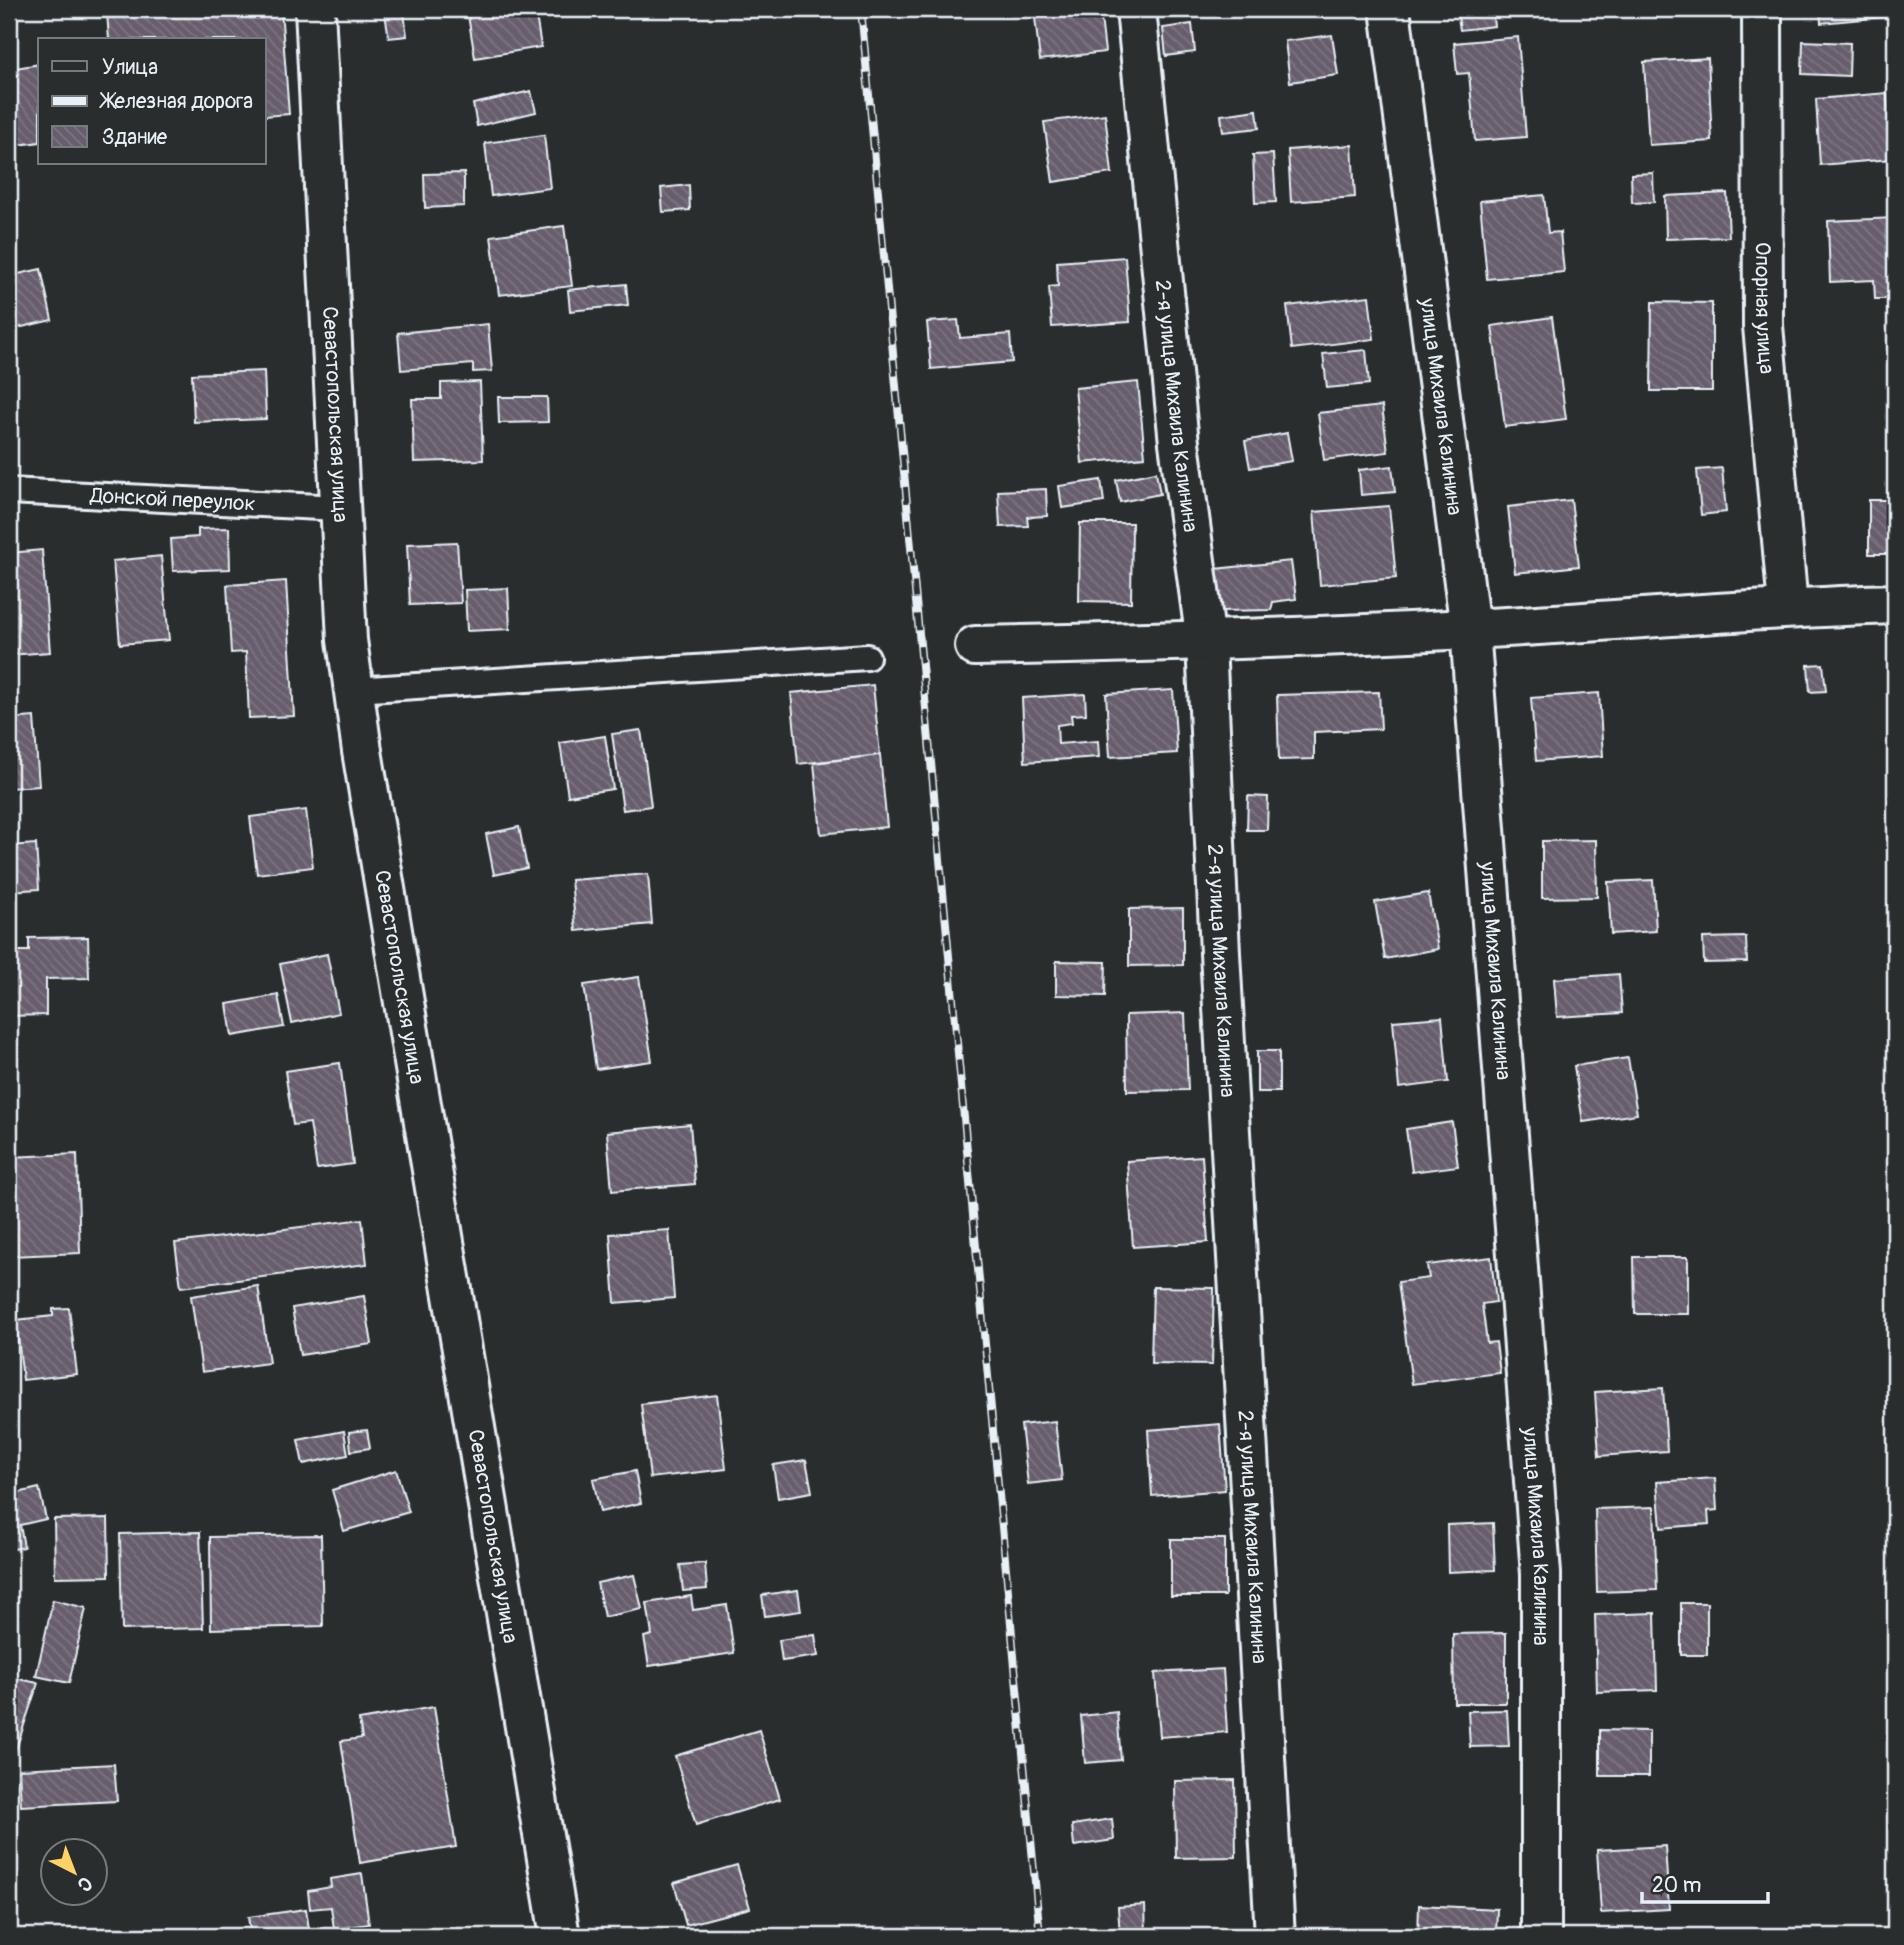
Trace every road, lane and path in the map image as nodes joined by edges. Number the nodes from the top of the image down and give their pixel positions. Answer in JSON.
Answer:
{"nodes":[{"id":1,"x":315,"y":9,"type":"edge"},
{"id":2,"x":1136,"y":9,"type":"edge"},
{"id":3,"x":1390,"y":9,"type":"edge"},
{"id":4,"x":1762,"y":9,"type":"edge"},
{"id":5,"x":9,"y":491,"type":"edge"},
{"id":6,"x":339,"y":508,"type":"junction"},
{"id":7,"x":1895,"y":604,"type":"edge"},
{"id":8,"x":1788,"y":607,"type":"junction"},
{"id":9,"x":1470,"y":629,"type":"junction"},
{"id":10,"x":1206,"y":642,"type":"junction"},
{"id":11,"x":975,"y":646,"type":"dead end"},
{"id":12,"x":867,"y":657,"type":"dead end"},
{"id":13,"x":354,"y":690,"type":"junction"},
{"id":14,"x":560,"y":1936,"type":"edge"},
{"id":15,"x":1275,"y":1936,"type":"edge"},
{"id":16,"x":1541,"y":1936,"type":"edge"}],
"edges":[{"from":1,"to":6,"type":"street","name":"Севастопольская улица"},
{"from":2,"to":10,"type":"street","name":"2-я улица Михаила Калинина"},
{"from":3,"to":9,"type":"street","name":"улица Михаила Калинина"},
{"from":4,"to":8,"type":"street","name":"Опорная улица"},
{"from":5,"to":6,"type":"lane","name":"Донской переулок"},
{"from":6,"to":13,"type":"street","name":"Севастопольская улица"},
{"from":7,"to":8,"type":"street"},
{"from":8,"to":9,"type":"street"},
{"from":9,"to":10,"type":"street"},
{"from":9,"to":16,"type":"street","name":"улица Михаила Калинина"},
{"from":10,"to":11,"type":"street"},
{"from":10,"to":15,"type":"street","name":"2-я улица Михаила Калинина"},
{"from":12,"to":13,"type":"lane"},
{"from":13,"to":14,"type":"street","name":"Севастопольская улица"}]}
